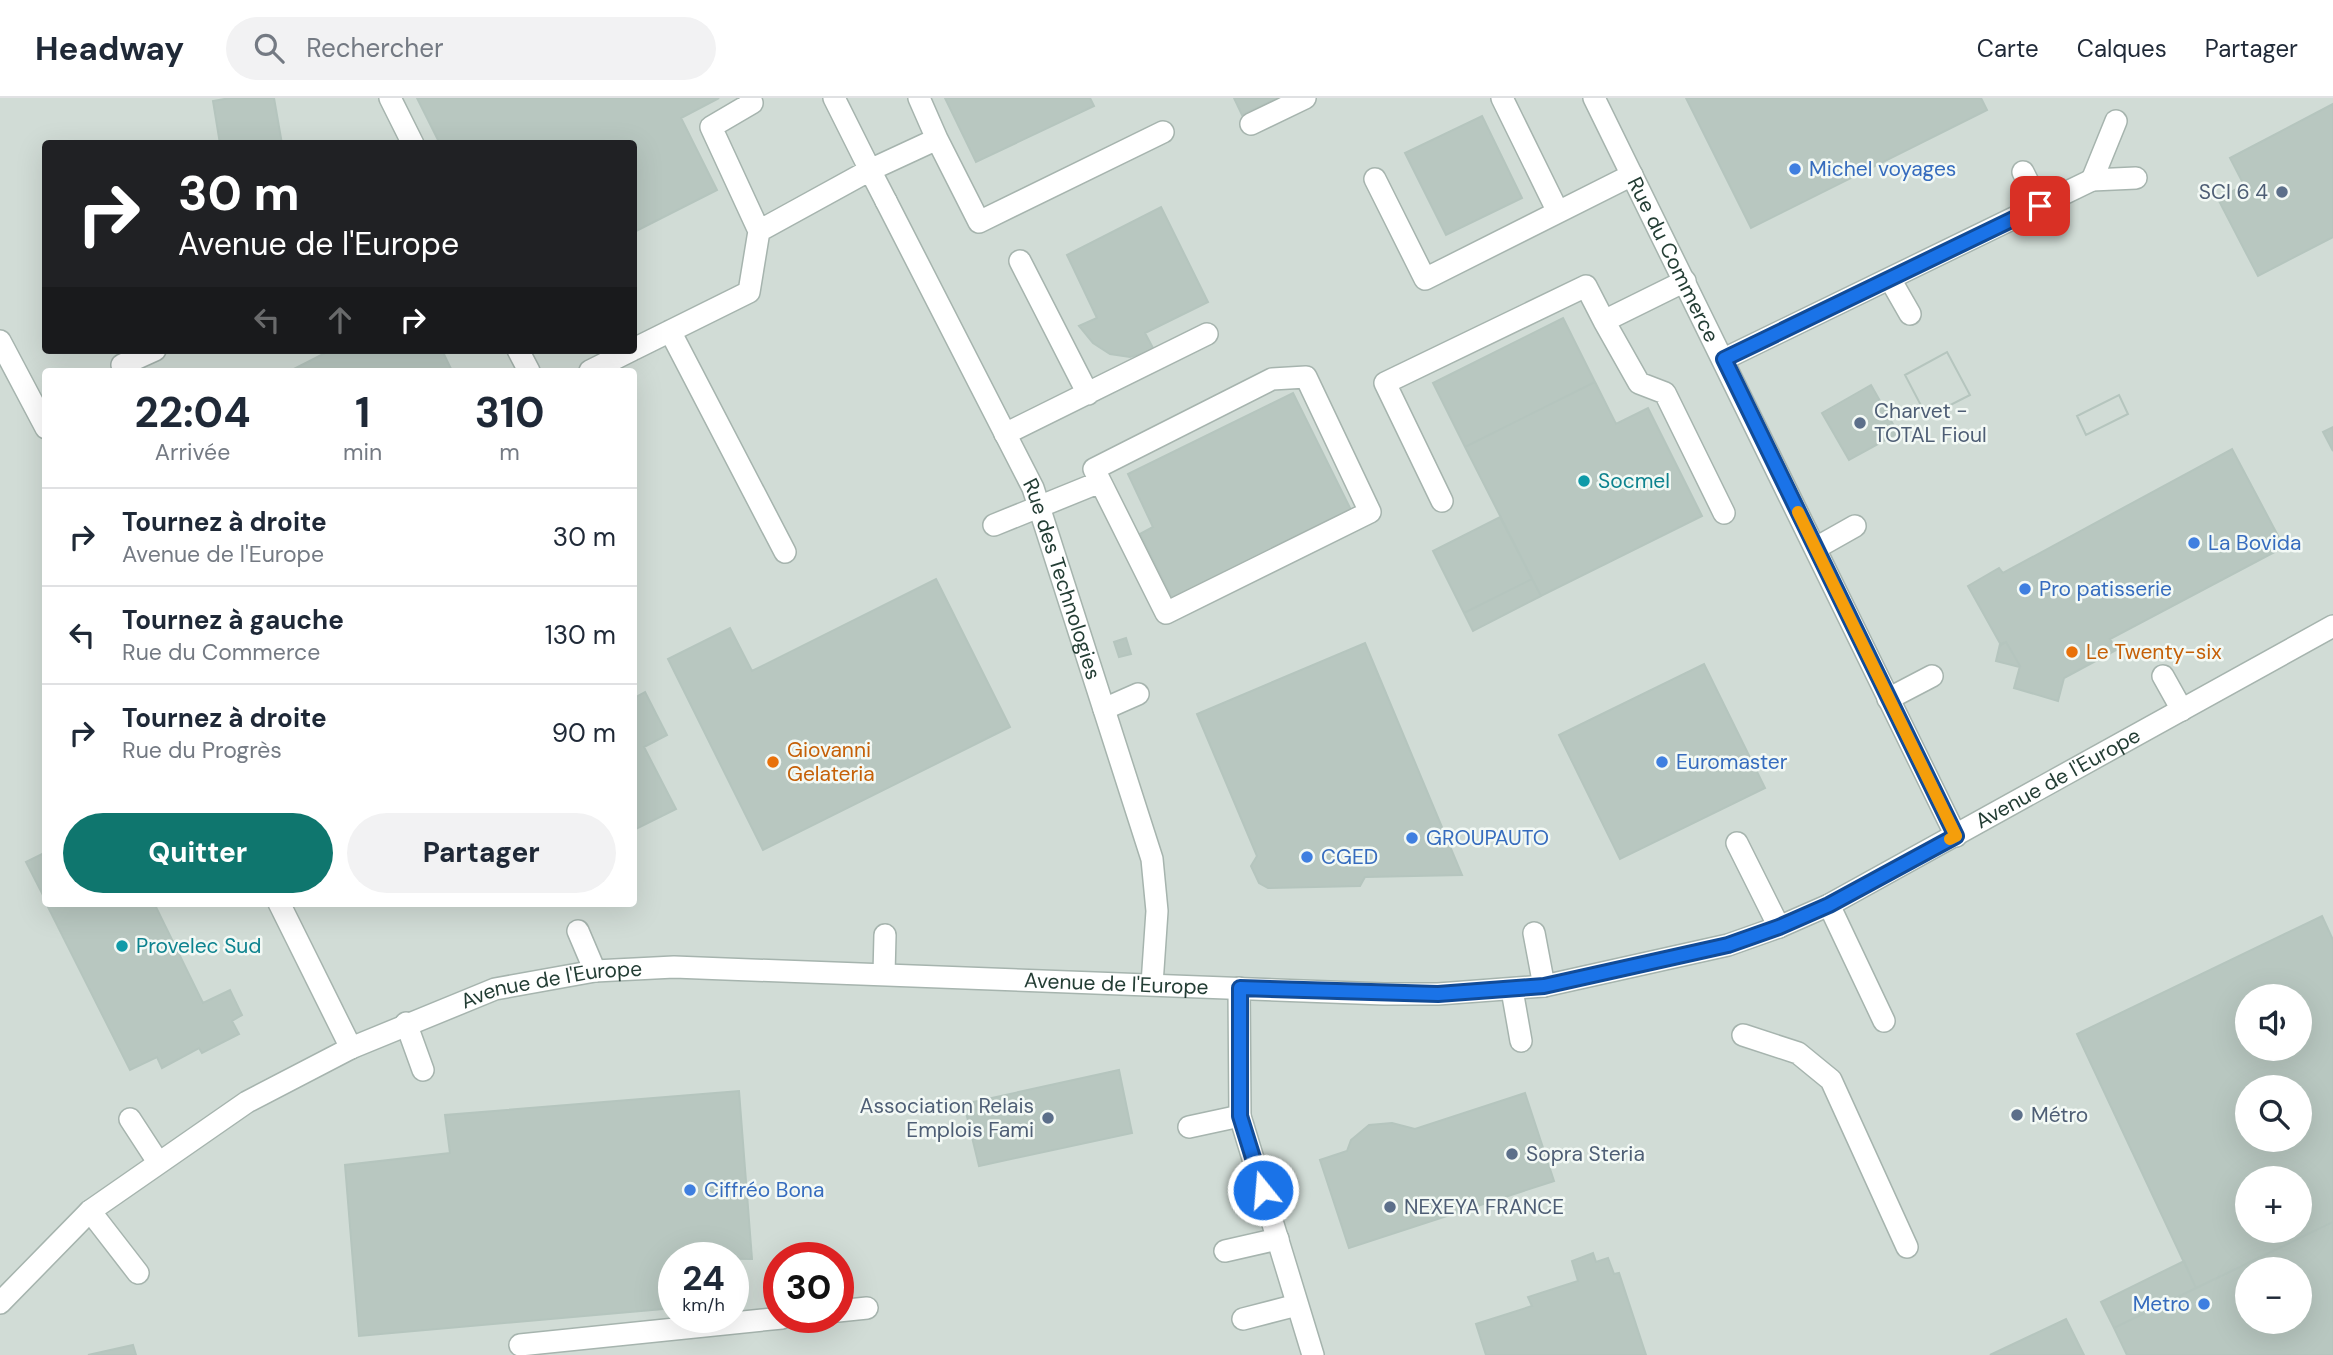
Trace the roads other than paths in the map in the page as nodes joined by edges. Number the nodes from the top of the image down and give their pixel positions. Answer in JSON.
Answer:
{"nodes":[{"id":1,"x":390,"y":98,"type":"edge"},
{"id":2,"x":750,"y":98,"type":"edge"},
{"id":3,"x":834,"y":98,"type":"edge"},
{"id":4,"x":919,"y":98,"type":"edge"},
{"id":5,"x":1305,"y":98,"type":"edge"},
{"id":6,"x":1502,"y":98,"type":"edge"},
{"id":7,"x":1594,"y":98,"type":"edge"},
{"id":8,"x":2116,"y":121,"type":"dead end"},
{"id":9,"x":1251,"y":124,"type":"dead end"},
{"id":10,"x":1163,"y":132,"type":"dead end"},
{"id":11,"x":937,"y":139,"type":"junction"},
{"id":12,"x":411,"y":140,"type":"edge"},
{"id":13,"x":870,"y":170,"type":"junction"},
{"id":14,"x":2023,"y":172,"type":"dead end"},
{"id":15,"x":1632,"y":175,"type":"junction"},
{"id":16,"x":2136,"y":178,"type":"dead end"},
{"id":17,"x":1375,"y":179,"type":"dead end"},
{"id":18,"x":2092,"y":180,"type":"junction"},
{"id":19,"x":2040,"y":206,"type":"junction"},
{"id":20,"x":1558,"y":212,"type":"junction"},
{"id":21,"x":759,"y":231,"type":"junction"},
{"id":22,"x":1020,"y":261,"type":"dead end"},
{"id":23,"x":1890,"y":279,"type":"junction"},
{"id":24,"x":1685,"y":281,"type":"junction"},
{"id":25,"x":1910,"y":314,"type":"dead end"},
{"id":26,"x":1604,"y":321,"type":"junction"},
{"id":27,"x":670,"y":331,"type":"junction"},
{"id":28,"x":1207,"y":334,"type":"dead end"},
{"id":29,"x":0,"y":341,"type":"edge"},
{"id":30,"x":637,"y":348,"type":"edge"},
{"id":31,"x":144,"y":354,"type":"edge"},
{"id":32,"x":625,"y":354,"type":"edge"},
{"id":33,"x":1724,"y":359,"type":"junction"},
{"id":34,"x":122,"y":362,"type":"edge"},
{"id":35,"x":596,"y":368,"type":"edge"},
{"id":36,"x":1088,"y":394,"type":"junction"},
{"id":37,"x":42,"y":420,"type":"edge"},
{"id":38,"x":1005,"y":434,"type":"junction"},
{"id":39,"x":1100,"y":482,"type":"junction"},
{"id":40,"x":1442,"y":501,"type":"dead end"},
{"id":41,"x":1038,"y":505,"type":"junction"},
{"id":42,"x":1724,"y":513,"type":"dead end"},
{"id":43,"x":995,"y":525,"type":"dead end"},
{"id":44,"x":1855,"y":526,"type":"dead end"},
{"id":45,"x":1816,"y":548,"type":"junction"},
{"id":46,"x":785,"y":552,"type":"dead end"},
{"id":47,"x":2333,"y":626,"type":"edge"},
{"id":48,"x":1932,"y":676,"type":"dead end"},
{"id":49,"x":2163,"y":676,"type":"dead end"},
{"id":50,"x":1138,"y":694,"type":"dead end"},
{"id":51,"x":1888,"y":699,"type":"junction"},
{"id":52,"x":1104,"y":709,"type":"junction"},
{"id":53,"x":2182,"y":710,"type":"junction"},
{"id":54,"x":1956,"y":836,"type":"junction"},
{"id":55,"x":1737,"y":843,"type":"dead end"},
{"id":56,"x":1829,"y":905,"type":"junction"},
{"id":57,"x":281,"y":907,"type":"edge"},
{"id":58,"x":1779,"y":927,"type":"junction"},
{"id":59,"x":578,"y":931,"type":"dead end"},
{"id":60,"x":1534,"y":933,"type":"dead end"},
{"id":61,"x":885,"y":936,"type":"dead end"},
{"id":62,"x":596,"y":971,"type":"junction"},
{"id":63,"x":884,"y":974,"type":"junction"},
{"id":64,"x":1152,"y":984,"type":"junction"},
{"id":65,"x":1544,"y":986,"type":"junction"},
{"id":66,"x":1240,"y":988,"type":"junction"},
{"id":67,"x":1512,"y":990,"type":"junction"},
{"id":68,"x":1884,"y":1021,"type":"dead end"},
{"id":69,"x":406,"y":1023,"type":"junction"},
{"id":70,"x":1743,"y":1035,"type":"dead end"},
{"id":71,"x":1521,"y":1041,"type":"dead end"},
{"id":72,"x":351,"y":1048,"type":"junction"},
{"id":73,"x":422,"y":1070,"type":"dead end"},
{"id":74,"x":1240,"y":1116,"type":"junction"},
{"id":75,"x":130,"y":1119,"type":"dead end"},
{"id":76,"x":1189,"y":1127,"type":"dead end"},
{"id":77,"x":158,"y":1162,"type":"junction"},
{"id":78,"x":90,"y":1211,"type":"junction"},
{"id":79,"x":1278,"y":1239,"type":"junction"},
{"id":80,"x":1907,"y":1247,"type":"dead end"},
{"id":81,"x":1225,"y":1251,"type":"dead end"},
{"id":82,"x":138,"y":1273,"type":"dead end"},
{"id":83,"x":4,"y":1292,"type":"edge"},
{"id":84,"x":1297,"y":1305,"type":"junction"},
{"id":85,"x":867,"y":1308,"type":"dead end"},
{"id":86,"x":854,"y":1309,"type":"edge"},
{"id":87,"x":1243,"y":1319,"type":"dead end"},
{"id":88,"x":763,"y":1320,"type":"edge"},
{"id":89,"x":520,"y":1345,"type":"dead end"},
{"id":90,"x":1313,"y":1355,"type":"edge"}],
"edges":[{"from":1,"to":12,"type":"street"},
{"from":2,"to":21,"type":"street"},
{"from":3,"to":13,"type":"street","name":"Rue des Technologies"},
{"from":4,"to":11,"type":"street"},
{"from":5,"to":9,"type":"street"},
{"from":6,"to":20,"type":"street"},
{"from":7,"to":15,"type":"street","name":"Rue du Commerce"},
{"from":8,"to":18,"type":"street"},
{"from":10,"to":11,"type":"street"},
{"from":11,"to":13,"type":"street"},
{"from":13,"to":21,"type":"street"},
{"from":13,"to":38,"type":"street","name":"Rue des Technologies"},
{"from":14,"to":19,"type":"street"},
{"from":15,"to":20,"type":"street"},
{"from":15,"to":24,"type":"street","name":"Rue du Commerce"},
{"from":16,"to":18,"type":"street"},
{"from":17,"to":20,"type":"street"},
{"from":18,"to":19,"type":"street"},
{"from":19,"to":23,"type":"street"},
{"from":21,"to":27,"type":"street"},
{"from":22,"to":36,"type":"street"},
{"from":23,"to":25,"type":"street"},
{"from":23,"to":33,"type":"street"},
{"from":24,"to":26,"type":"street"},
{"from":24,"to":33,"type":"street","name":"Rue du Commerce"},
{"from":26,"to":40,"type":"street"},
{"from":26,"to":42,"type":"street"},
{"from":27,"to":30,"type":"street"},
{"from":27,"to":46,"type":"street"},
{"from":28,"to":36,"type":"street"},
{"from":29,"to":37,"type":"street"},
{"from":31,"to":34,"type":"street"},
{"from":32,"to":35,"type":"street"},
{"from":33,"to":45,"type":"street","name":"Rue du Commerce"},
{"from":36,"to":38,"type":"street"},
{"from":38,"to":41,"type":"street","name":"Rue des Technologies"},
{"from":39,"to":39,"type":"street"},
{"from":39,"to":41,"type":"street"},
{"from":41,"to":43,"type":"street"},
{"from":41,"to":52,"type":"street","name":"Rue des Technologies"},
{"from":44,"to":45,"type":"street"},
{"from":45,"to":51,"type":"street","name":"Rue du Commerce"},
{"from":47,"to":53,"type":"street","name":"Avenue de l'Europe"},
{"from":48,"to":51,"type":"street"},
{"from":49,"to":53,"type":"street"},
{"from":50,"to":52,"type":"street"},
{"from":51,"to":54,"type":"street","name":"Rue du Commerce"},
{"from":52,"to":64,"type":"street","name":"Rue des Technologies"},
{"from":53,"to":54,"type":"street","name":"Avenue de l'Europe"},
{"from":54,"to":56,"type":"street","name":"Avenue de l'Europe"},
{"from":55,"to":58,"type":"street"},
{"from":56,"to":58,"type":"street","name":"Avenue de l'Europe"},
{"from":56,"to":68,"type":"street"},
{"from":57,"to":72,"type":"street"},
{"from":58,"to":65,"type":"street","name":"Avenue de l'Europe"},
{"from":59,"to":62,"type":"street"},
{"from":60,"to":65,"type":"street"},
{"from":61,"to":63,"type":"street"},
{"from":62,"to":63,"type":"street","name":"Avenue de l'Europe"},
{"from":62,"to":69,"type":"street","name":"Avenue de l'Europe"},
{"from":63,"to":64,"type":"street","name":"Avenue de l'Europe"},
{"from":64,"to":66,"type":"street","name":"Avenue de l'Europe"},
{"from":65,"to":67,"type":"street","name":"Avenue de l'Europe"},
{"from":66,"to":67,"type":"street","name":"Avenue de l'Europe"},
{"from":66,"to":74,"type":"street"},
{"from":67,"to":71,"type":"street"},
{"from":69,"to":72,"type":"street","name":"Avenue de l'Europe"},
{"from":69,"to":73,"type":"street"},
{"from":70,"to":80,"type":"street"},
{"from":72,"to":77,"type":"street","name":"Avenue de l'Europe"},
{"from":74,"to":76,"type":"street"},
{"from":74,"to":79,"type":"street"},
{"from":75,"to":77,"type":"street"},
{"from":77,"to":78,"type":"street","name":"Avenue de l'Europe"},
{"from":78,"to":82,"type":"street"},
{"from":78,"to":83,"type":"street","name":"Avenue de l'Europe"},
{"from":79,"to":81,"type":"street"},
{"from":79,"to":84,"type":"street"},
{"from":84,"to":87,"type":"street"},
{"from":84,"to":90,"type":"street"},
{"from":85,"to":86,"type":"street"},
{"from":88,"to":89,"type":"street"}]}
